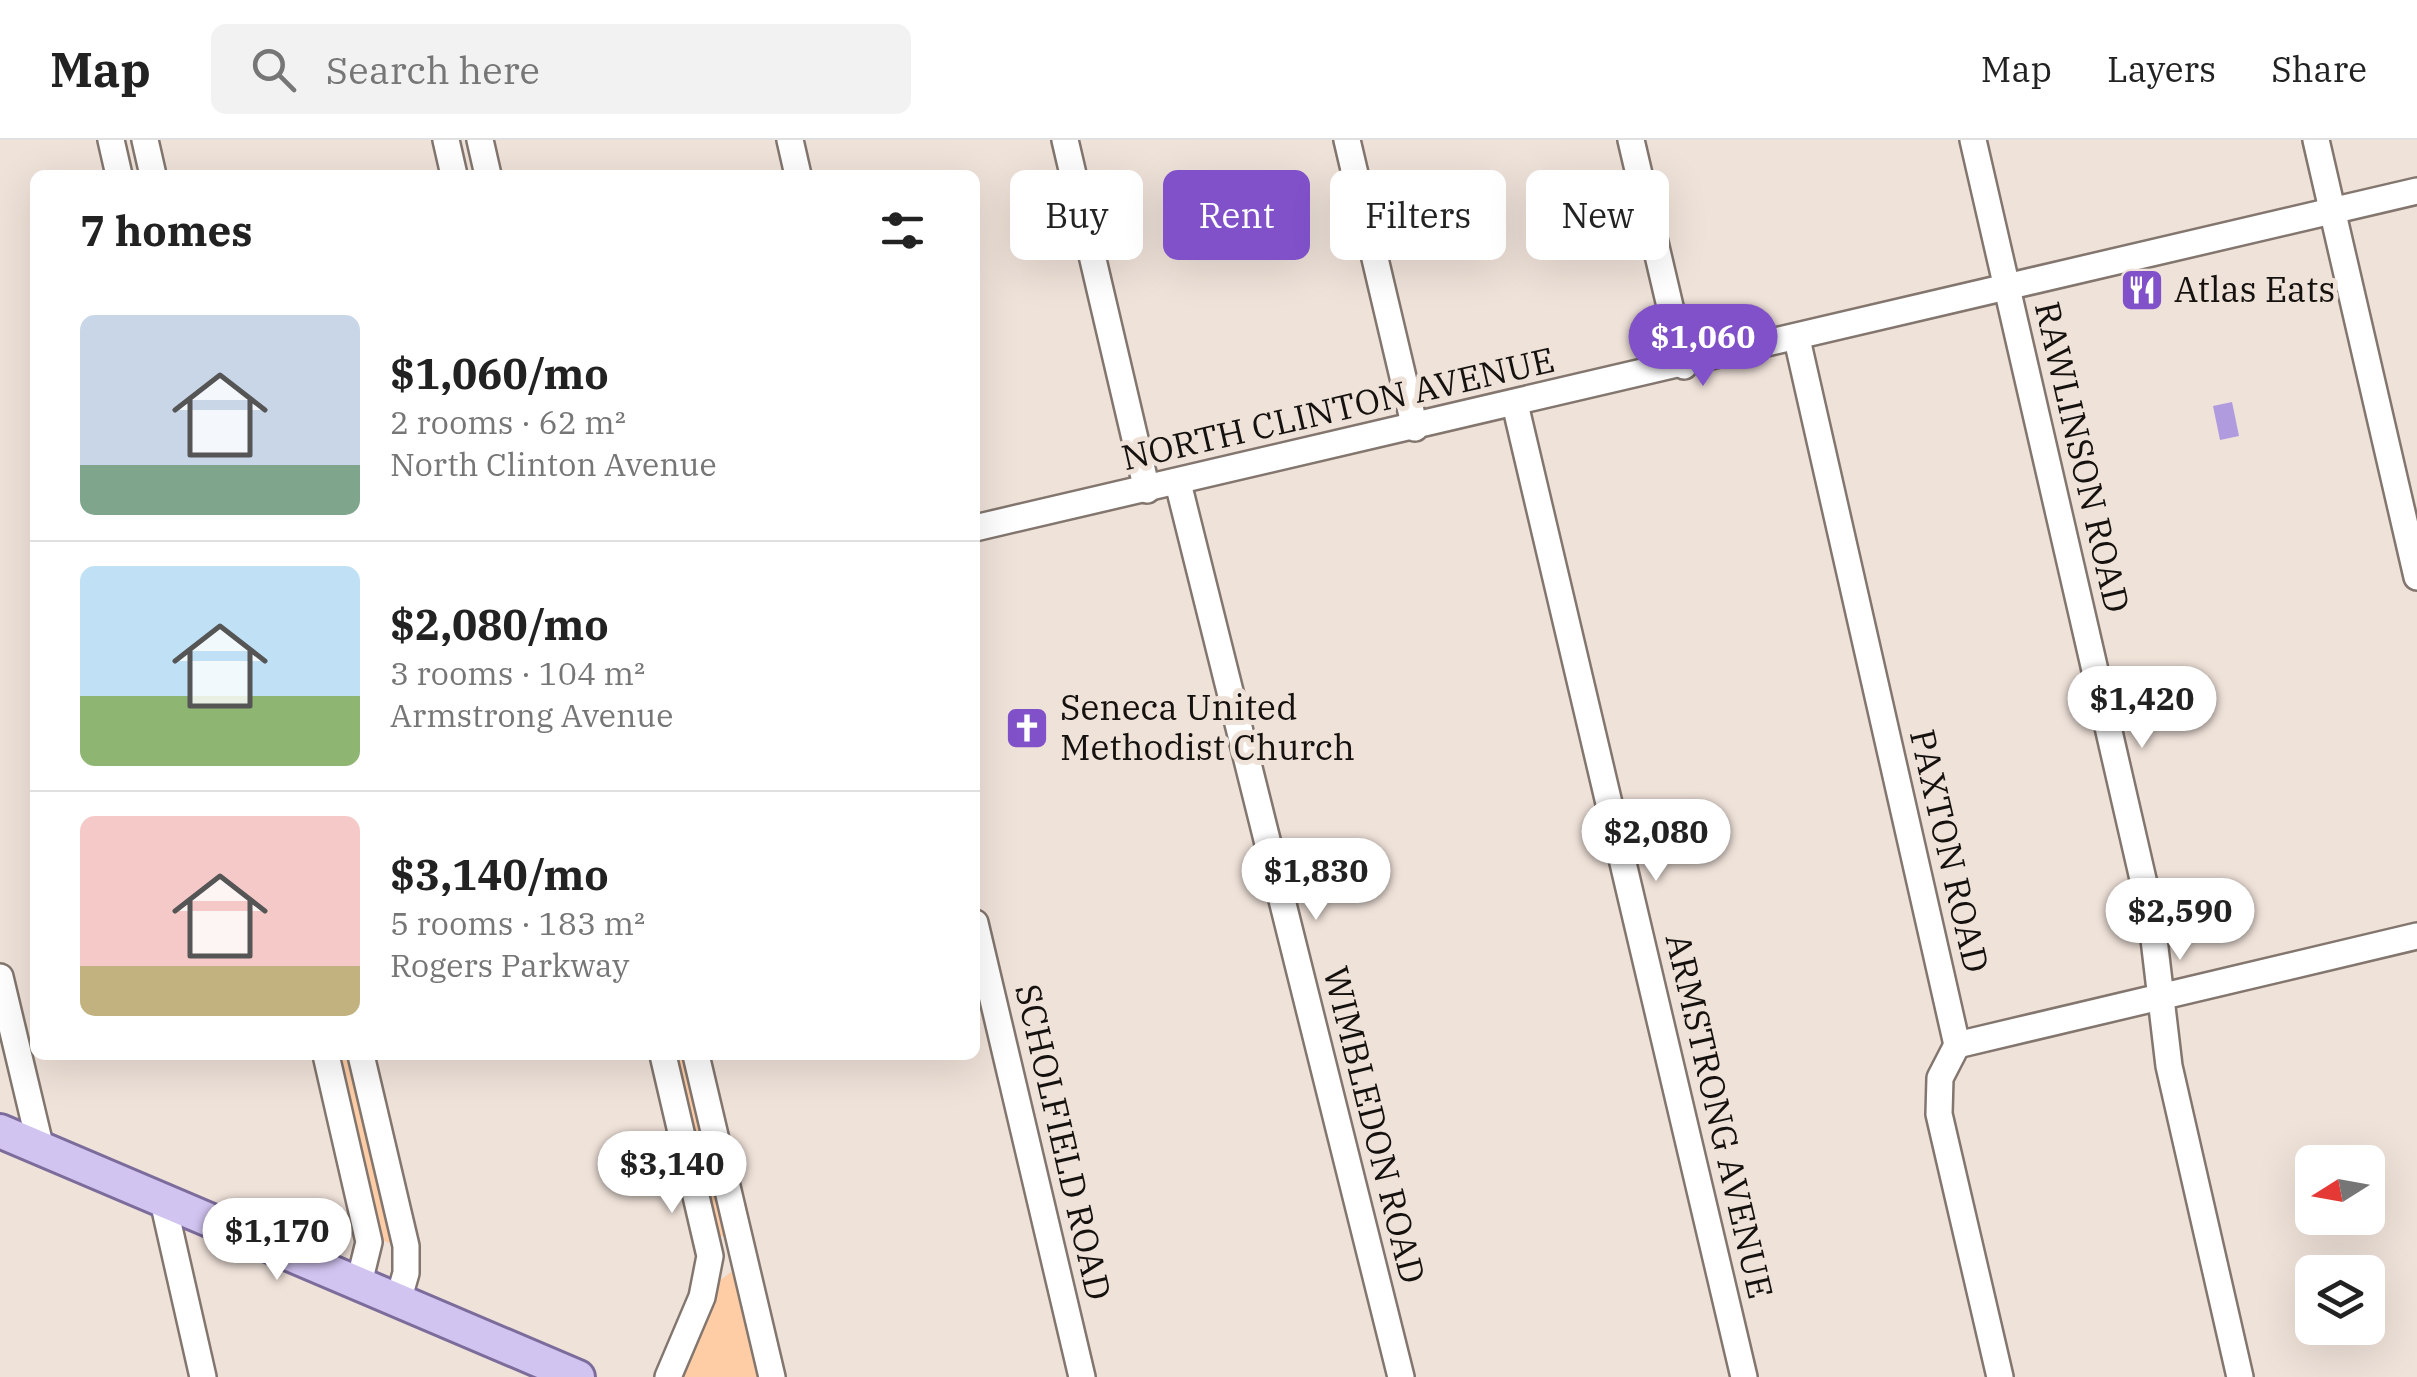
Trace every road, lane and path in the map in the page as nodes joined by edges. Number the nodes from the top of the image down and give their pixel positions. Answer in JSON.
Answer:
{"nodes":[{"id":1,"x":111,"y":140,"type":"edge"},
{"id":2,"x":145,"y":140,"type":"edge"},
{"id":3,"x":480,"y":140,"type":"edge"},
{"id":4,"x":790,"y":140,"type":"edge"},
{"id":5,"x":1065,"y":140,"type":"edge"},
{"id":6,"x":1347,"y":140,"type":"edge"},
{"id":7,"x":1631,"y":140,"type":"edge"},
{"id":8,"x":1973,"y":140,"type":"edge"},
{"id":9,"x":2316,"y":140,"type":"edge"},
{"id":10,"x":451,"y":141,"type":"edge"},
{"id":11,"x":118,"y":170,"type":"edge"},
{"id":12,"x":153,"y":170,"type":"edge"},
{"id":13,"x":454,"y":170,"type":"edge"},
{"id":14,"x":487,"y":170,"type":"edge"},
{"id":15,"x":797,"y":170,"type":"edge"},
{"id":16,"x":2417,"y":191,"type":"edge"},
{"id":17,"x":2332,"y":212,"type":"junction"},
{"id":18,"x":2008,"y":289,"type":"junction"},
{"id":19,"x":1797,"y":338,"type":"junction"},
{"id":20,"x":1684,"y":366,"type":"junction"},
{"id":21,"x":1515,"y":404,"type":"junction"},
{"id":22,"x":1415,"y":428,"type":"junction"},
{"id":23,"x":1178,"y":482,"type":"junction"},
{"id":24,"x":1147,"y":490,"type":"junction"},
{"id":25,"x":980,"y":527,"type":"edge"},
{"id":26,"x":2417,"y":577,"type":"edge"},
{"id":27,"x":2417,"y":936,"type":"edge"},
{"id":28,"x":980,"y":945,"type":"edge"},
{"id":29,"x":0,"y":977,"type":"edge"},
{"id":30,"x":2162,"y":996,"type":"junction"},
{"id":31,"x":1957,"y":1045,"type":"junction"},
{"id":32,"x":327,"y":1060,"type":"edge"},
{"id":33,"x":362,"y":1060,"type":"edge"},
{"id":34,"x":663,"y":1060,"type":"edge"},
{"id":35,"x":697,"y":1060,"type":"edge"},
{"id":36,"x":0,"y":1131,"type":"edge"},
{"id":37,"x":41,"y":1148,"type":"junction"},
{"id":38,"x":163,"y":1201,"type":"junction"},
{"id":39,"x":742,"y":1249,"type":"junction"},
{"id":40,"x":710,"y":1256,"type":"junction"},
{"id":41,"x":359,"y":1283,"type":"junction"},
{"id":42,"x":398,"y":1301,"type":"junction"},
{"id":43,"x":204,"y":1377,"type":"edge"},
{"id":44,"x":578,"y":1377,"type":"edge"},
{"id":45,"x":668,"y":1377,"type":"edge"},
{"id":46,"x":772,"y":1377,"type":"edge"},
{"id":47,"x":1082,"y":1377,"type":"edge"},
{"id":48,"x":1400,"y":1377,"type":"edge"},
{"id":49,"x":1744,"y":1377,"type":"edge"},
{"id":50,"x":2000,"y":1377,"type":"edge"},
{"id":51,"x":2240,"y":1377,"type":"edge"}],
"edges":[{"from":1,"to":11,"type":"street"},
{"from":2,"to":12,"type":"street"},
{"from":3,"to":14,"type":"street"},
{"from":4,"to":15,"type":"street"},
{"from":5,"to":24,"type":"street"},
{"from":6,"to":22,"type":"street"},
{"from":7,"to":20,"type":"street"},
{"from":8,"to":18,"type":"street","name":"RAWLINSON ROAD"},
{"from":9,"to":17,"type":"street"},
{"from":10,"to":13,"type":"street"},
{"from":16,"to":17,"type":"street","name":"NORTH CLINTON AVENUE"},
{"from":17,"to":18,"type":"street","name":"NORTH CLINTON AVENUE"},
{"from":17,"to":26,"type":"street"},
{"from":18,"to":19,"type":"street","name":"NORTH CLINTON AVENUE"},
{"from":18,"to":30,"type":"street","name":"RAWLINSON ROAD"},
{"from":19,"to":20,"type":"street","name":"NORTH CLINTON AVENUE"},
{"from":19,"to":31,"type":"street","name":"PAXTON ROAD"},
{"from":20,"to":21,"type":"street","name":"NORTH CLINTON AVENUE"},
{"from":21,"to":22,"type":"street","name":"NORTH CLINTON AVENUE"},
{"from":21,"to":49,"type":"street","name":"ARMSTRONG AVENUE"},
{"from":22,"to":23,"type":"street","name":"NORTH CLINTON AVENUE"},
{"from":23,"to":24,"type":"street","name":"NORTH CLINTON AVENUE"},
{"from":23,"to":48,"type":"street","name":"WIMBLEDON ROAD"},
{"from":24,"to":25,"type":"street","name":"NORTH CLINTON AVENUE"},
{"from":27,"to":30,"type":"street"},
{"from":28,"to":47,"type":"street","name":"SCHOLFIELD ROAD"},
{"from":29,"to":37,"type":"street"},
{"from":30,"to":31,"type":"street"},
{"from":30,"to":51,"type":"street","name":"RAWLINSON ROAD"},
{"from":31,"to":50,"type":"street"},
{"from":32,"to":41,"type":"street"},
{"from":33,"to":42,"type":"street"},
{"from":34,"to":40,"type":"street"},
{"from":35,"to":39,"type":"street"},
{"from":36,"to":37,"type":"main road"},
{"from":37,"to":38,"type":"main road"},
{"from":38,"to":41,"type":"main road"},
{"from":38,"to":43,"type":"street"},
{"from":39,"to":40,"type":"street"},
{"from":39,"to":46,"type":"street"},
{"from":40,"to":45,"type":"street"},
{"from":41,"to":42,"type":"main road"},
{"from":42,"to":44,"type":"main road"}]}
